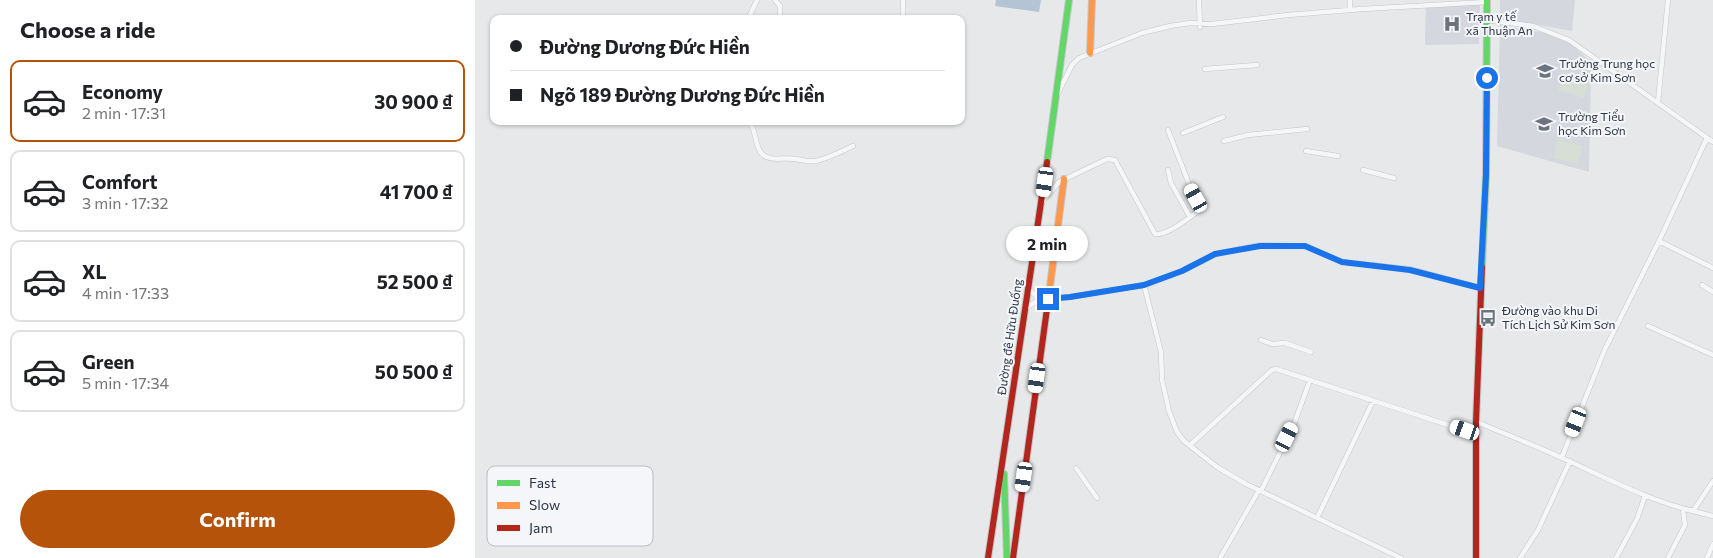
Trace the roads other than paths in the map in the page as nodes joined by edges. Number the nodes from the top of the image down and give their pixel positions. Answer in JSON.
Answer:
{"nodes":[{"id":1,"x":757,"y":0,"type":"edge"},
{"id":2,"x":775,"y":0,"type":"edge"},
{"id":3,"x":903,"y":0,"type":"edge"},
{"id":4,"x":1069,"y":0,"type":"edge"},
{"id":5,"x":1092,"y":0,"type":"edge"},
{"id":6,"x":1199,"y":0,"type":"edge"},
{"id":7,"x":1350,"y":0,"type":"edge"},
{"id":8,"x":1668,"y":0,"type":"edge"},
{"id":9,"x":1487,"y":1,"type":"edge"},
{"id":10,"x":1350,"y":10,"type":"junction"},
{"id":11,"x":750,"y":15,"type":"edge"},
{"id":12,"x":780,"y":15,"type":"edge"},
{"id":13,"x":903,"y":15,"type":"edge"},
{"id":14,"x":1487,"y":20,"type":"junction"},
{"id":15,"x":1200,"y":25,"type":"junction"},
{"id":16,"x":1090,"y":53,"type":"junction"},
{"id":17,"x":1257,"y":65,"type":"dead end"},
{"id":18,"x":1205,"y":69,"type":"dead end"},
{"id":19,"x":1056,"y":97,"type":"junction"},
{"id":20,"x":1658,"y":102,"type":"junction"},
{"id":21,"x":1223,"y":117,"type":"dead end"},
{"id":22,"x":752,"y":125,"type":"edge"},
{"id":23,"x":1307,"y":129,"type":"dead end"},
{"id":24,"x":1168,"y":130,"type":"dead end"},
{"id":25,"x":1183,"y":132,"type":"dead end"},
{"id":26,"x":1707,"y":138,"type":"junction"},
{"id":27,"x":1224,"y":141,"type":"dead end"},
{"id":28,"x":1713,"y":142,"type":"edge"},
{"id":29,"x":853,"y":146,"type":"dead end"},
{"id":30,"x":1306,"y":151,"type":"dead end"},
{"id":31,"x":1339,"y":156,"type":"dead end"},
{"id":32,"x":1168,"y":170,"type":"dead end"},
{"id":33,"x":1363,"y":170,"type":"dead end"},
{"id":34,"x":1394,"y":178,"type":"dead end"},
{"id":35,"x":1064,"y":179,"type":"junction"},
{"id":36,"x":1042,"y":202,"type":"junction"},
{"id":37,"x":1190,"y":217,"type":"junction"},
{"id":38,"x":1659,"y":241,"type":"junction"},
{"id":39,"x":1713,"y":268,"type":"edge"},
{"id":40,"x":1144,"y":285,"type":"junction"},
{"id":41,"x":1702,"y":285,"type":"dead end"},
{"id":42,"x":1480,"y":288,"type":"junction"},
{"id":43,"x":1028,"y":289,"type":"junction"},
{"id":44,"x":1713,"y":292,"type":"edge"},
{"id":45,"x":1040,"y":299,"type":"junction"},
{"id":46,"x":1048,"y":299,"type":"junction"},
{"id":47,"x":1026,"y":308,"type":"junction"},
{"id":48,"x":1648,"y":326,"type":"dead end"},
{"id":49,"x":1261,"y":340,"type":"dead end"},
{"id":50,"x":1311,"y":352,"type":"dead end"},
{"id":51,"x":1713,"y":355,"type":"edge"},
{"id":52,"x":1310,"y":380,"type":"junction"},
{"id":53,"x":1373,"y":401,"type":"junction"},
{"id":54,"x":1476,"y":422,"type":"junction"},
{"id":55,"x":1475,"y":434,"type":"junction"},
{"id":56,"x":1190,"y":445,"type":"junction"},
{"id":57,"x":1562,"y":457,"type":"junction"},
{"id":58,"x":1003,"y":460,"type":"junction"},
{"id":59,"x":1570,"y":462,"type":"junction"},
{"id":60,"x":1076,"y":468,"type":"dead end"},
{"id":61,"x":1713,"y":481,"type":"edge"},
{"id":62,"x":1260,"y":491,"type":"junction"},
{"id":63,"x":1645,"y":496,"type":"junction"},
{"id":64,"x":1097,"y":498,"type":"dead end"},
{"id":65,"x":1683,"y":508,"type":"junction"},
{"id":66,"x":1693,"y":511,"type":"junction"},
{"id":67,"x":1713,"y":516,"type":"edge"},
{"id":68,"x":1317,"y":518,"type":"junction"},
{"id":69,"x":1713,"y":544,"type":"edge"},
{"id":70,"x":988,"y":558,"type":"edge"},
{"id":71,"x":1007,"y":558,"type":"edge"},
{"id":72,"x":1013,"y":558,"type":"edge"},
{"id":73,"x":1220,"y":558,"type":"edge"},
{"id":74,"x":1401,"y":558,"type":"edge"},
{"id":75,"x":1476,"y":558,"type":"edge"},
{"id":76,"x":1520,"y":558,"type":"edge"},
{"id":77,"x":1615,"y":558,"type":"edge"},
{"id":78,"x":1668,"y":558,"type":"edge"},
{"id":79,"x":1707,"y":558,"type":"edge"}],
"edges":[{"from":1,"to":11,"type":"street"},
{"from":2,"to":12,"type":"street"},
{"from":3,"to":13,"type":"street"},
{"from":4,"to":19,"type":"main road","name":"Đường đê Hữu Đuống"},
{"from":5,"to":16,"type":"main road"},
{"from":6,"to":15,"type":"street"},
{"from":7,"to":10,"type":"street"},
{"from":8,"to":20,"type":"street"},
{"from":9,"to":10,"type":"street"},
{"from":9,"to":14,"type":"main road"},
{"from":10,"to":15,"type":"street"},
{"from":14,"to":20,"type":"street"},
{"from":14,"to":42,"type":"main road"},
{"from":15,"to":16,"type":"street"},
{"from":16,"to":19,"type":"street"},
{"from":17,"to":18,"type":"street"},
{"from":19,"to":36,"type":"main road","name":"Đường đê Hữu Đuống"},
{"from":20,"to":26,"type":"street"},
{"from":21,"to":25,"type":"street"},
{"from":22,"to":29,"type":"street"},
{"from":23,"to":27,"type":"street"},
{"from":24,"to":37,"type":"street"},
{"from":26,"to":28,"type":"street"},
{"from":26,"to":38,"type":"street"},
{"from":30,"to":31,"type":"street"},
{"from":32,"to":37,"type":"street"},
{"from":33,"to":34,"type":"street"},
{"from":35,"to":36,"type":"street"},
{"from":35,"to":37,"type":"street"},
{"from":35,"to":46,"type":"main road"},
{"from":36,"to":43,"type":"main road","name":"Đường đê Hữu Đuống"},
{"from":38,"to":39,"type":"street"},
{"from":38,"to":57,"type":"street"},
{"from":40,"to":42,"type":"street"},
{"from":40,"to":46,"type":"street"},
{"from":40,"to":56,"type":"street"},
{"from":41,"to":44,"type":"street"},
{"from":42,"to":54,"type":"main road"},
{"from":43,"to":45,"type":"street"},
{"from":43,"to":47,"type":"main road","name":"Đường đê Hữu Đuống"},
{"from":45,"to":46,"type":"street"},
{"from":45,"to":47,"type":"street"},
{"from":46,"to":72,"type":"main road"},
{"from":47,"to":58,"type":"main road","name":"Đường đê Hữu Đuống"},
{"from":48,"to":51,"type":"street"},
{"from":49,"to":50,"type":"street"},
{"from":52,"to":53,"type":"street"},
{"from":52,"to":56,"type":"street"},
{"from":52,"to":62,"type":"street"},
{"from":53,"to":55,"type":"street"},
{"from":53,"to":68,"type":"street"},
{"from":54,"to":55,"type":"main road"},
{"from":54,"to":57,"type":"street"},
{"from":55,"to":75,"type":"main road"},
{"from":56,"to":62,"type":"street"},
{"from":57,"to":59,"type":"street"},
{"from":58,"to":70,"type":"main road","name":"Đường đê Hữu Đuống"},
{"from":58,"to":71,"type":"main road"},
{"from":59,"to":63,"type":"street"},
{"from":59,"to":76,"type":"street"},
{"from":60,"to":64,"type":"street"},
{"from":61,"to":66,"type":"street"},
{"from":62,"to":68,"type":"street"},
{"from":62,"to":73,"type":"street"},
{"from":63,"to":65,"type":"street"},
{"from":63,"to":77,"type":"street"},
{"from":65,"to":66,"type":"street"},
{"from":65,"to":78,"type":"street"},
{"from":66,"to":67,"type":"street"},
{"from":68,"to":74,"type":"street"},
{"from":69,"to":79,"type":"street"}]}
